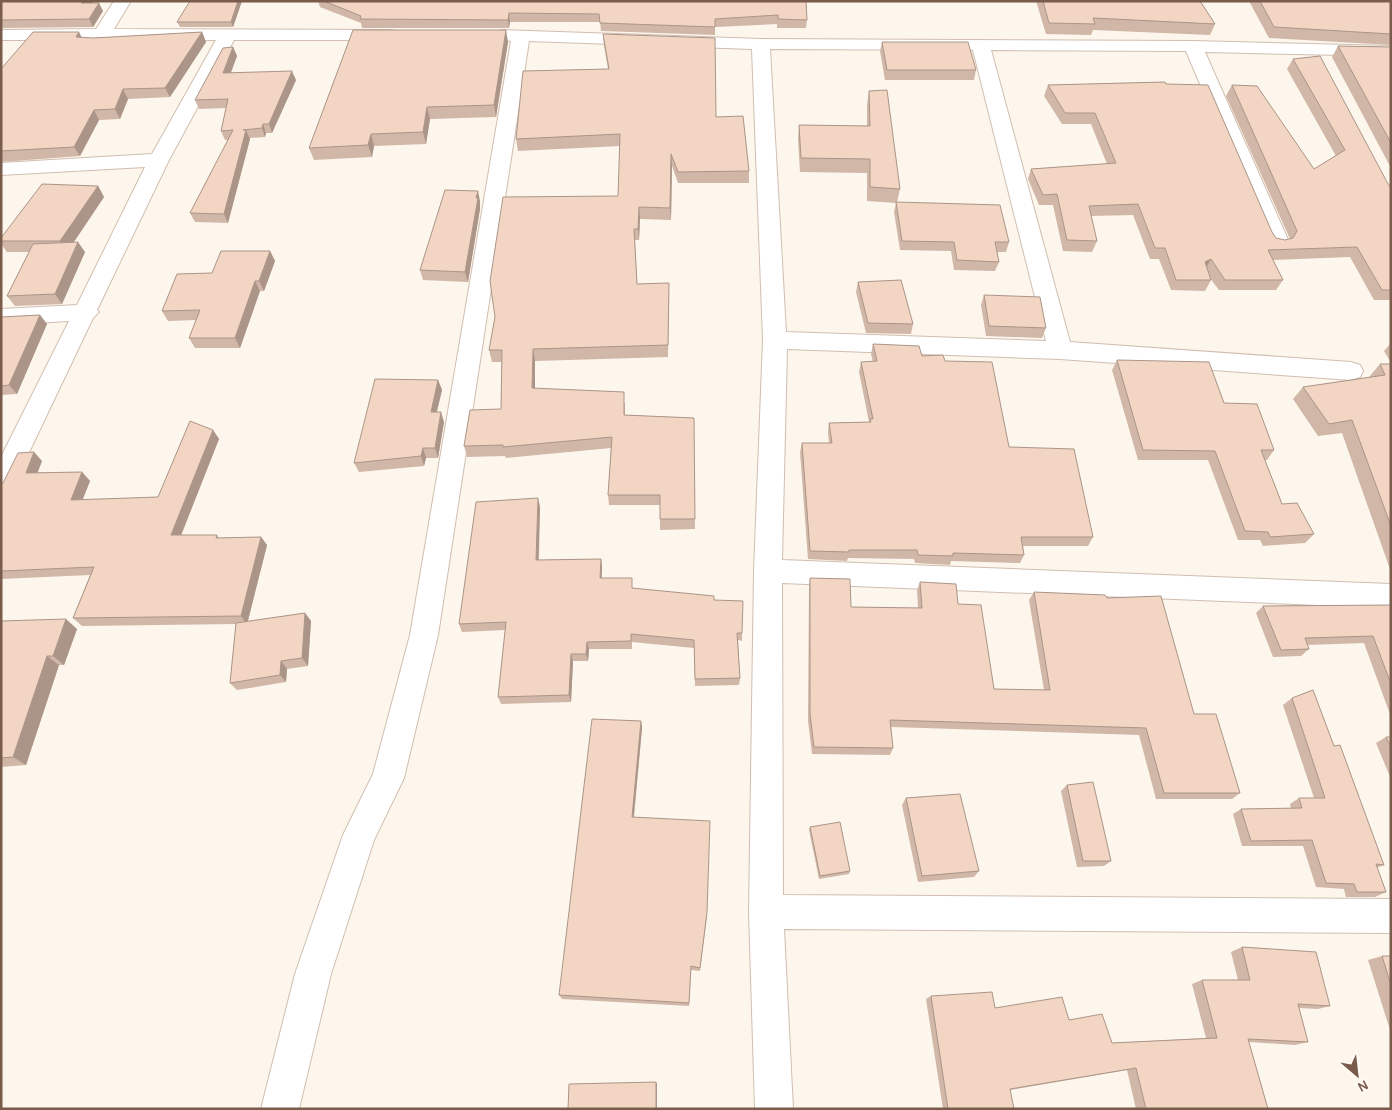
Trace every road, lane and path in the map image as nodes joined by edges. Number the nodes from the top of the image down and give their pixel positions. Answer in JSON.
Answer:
{"nodes":[{"id":1,"x":123,"y":1,"type":"edge"},
{"id":2,"x":102,"y":34,"type":"junction"},
{"id":3,"x":482,"y":34,"type":"edge"},
{"id":4,"x":521,"y":34,"type":"junction"},
{"id":5,"x":1,"y":35,"type":"edge"},
{"id":6,"x":228,"y":35,"type":"junction"},
{"id":7,"x":404,"y":35,"type":"edge"},
{"id":8,"x":761,"y":44,"type":"junction"},
{"id":9,"x":981,"y":46,"type":"junction"},
{"id":10,"x":1193,"y":46,"type":"junction"},
{"id":11,"x":1391,"y":51,"type":"edge"},
{"id":12,"x":159,"y":160,"type":"junction"},
{"id":13,"x":1,"y":169,"type":"edge"},
{"id":14,"x":1278,"y":242,"type":"edge"},
{"id":15,"x":87,"y":312,"type":"junction"},
{"id":16,"x":1,"y":317,"type":"edge"},
{"id":17,"x":775,"y":340,"type":"junction"},
{"id":18,"x":1060,"y":350,"type":"junction"},
{"id":19,"x":1351,"y":371,"type":"dead end"},
{"id":20,"x":1,"y":484,"type":"edge"},
{"id":21,"x":768,"y":571,"type":"junction"},
{"id":22,"x":1391,"y":596,"type":"edge"},
{"id":23,"x":766,"y":912,"type":"junction"},
{"id":24,"x":1391,"y":916,"type":"edge"},
{"id":25,"x":280,"y":1109,"type":"edge"},
{"id":26,"x":774,"y":1109,"type":"edge"}],
"edges":[{"from":1,"to":2,"type":"street"},
{"from":2,"to":5,"type":"street"},
{"from":2,"to":6,"type":"street"},
{"from":3,"to":4,"type":"street"},
{"from":4,"to":8,"type":"street"},
{"from":4,"to":25,"type":"street"},
{"from":6,"to":7,"type":"street"},
{"from":6,"to":12,"type":"street"},
{"from":8,"to":9,"type":"street"},
{"from":8,"to":17,"type":"street"},
{"from":9,"to":10,"type":"street"},
{"from":9,"to":18,"type":"street"},
{"from":10,"to":11,"type":"street"},
{"from":10,"to":14,"type":"street"},
{"from":12,"to":13,"type":"street"},
{"from":12,"to":15,"type":"street"},
{"from":15,"to":16,"type":"street"},
{"from":15,"to":20,"type":"street"},
{"from":17,"to":18,"type":"street"},
{"from":17,"to":21,"type":"street"},
{"from":18,"to":19,"type":"street"},
{"from":21,"to":22,"type":"street"},
{"from":21,"to":23,"type":"street"},
{"from":23,"to":24,"type":"street"},
{"from":23,"to":26,"type":"street"}]}
